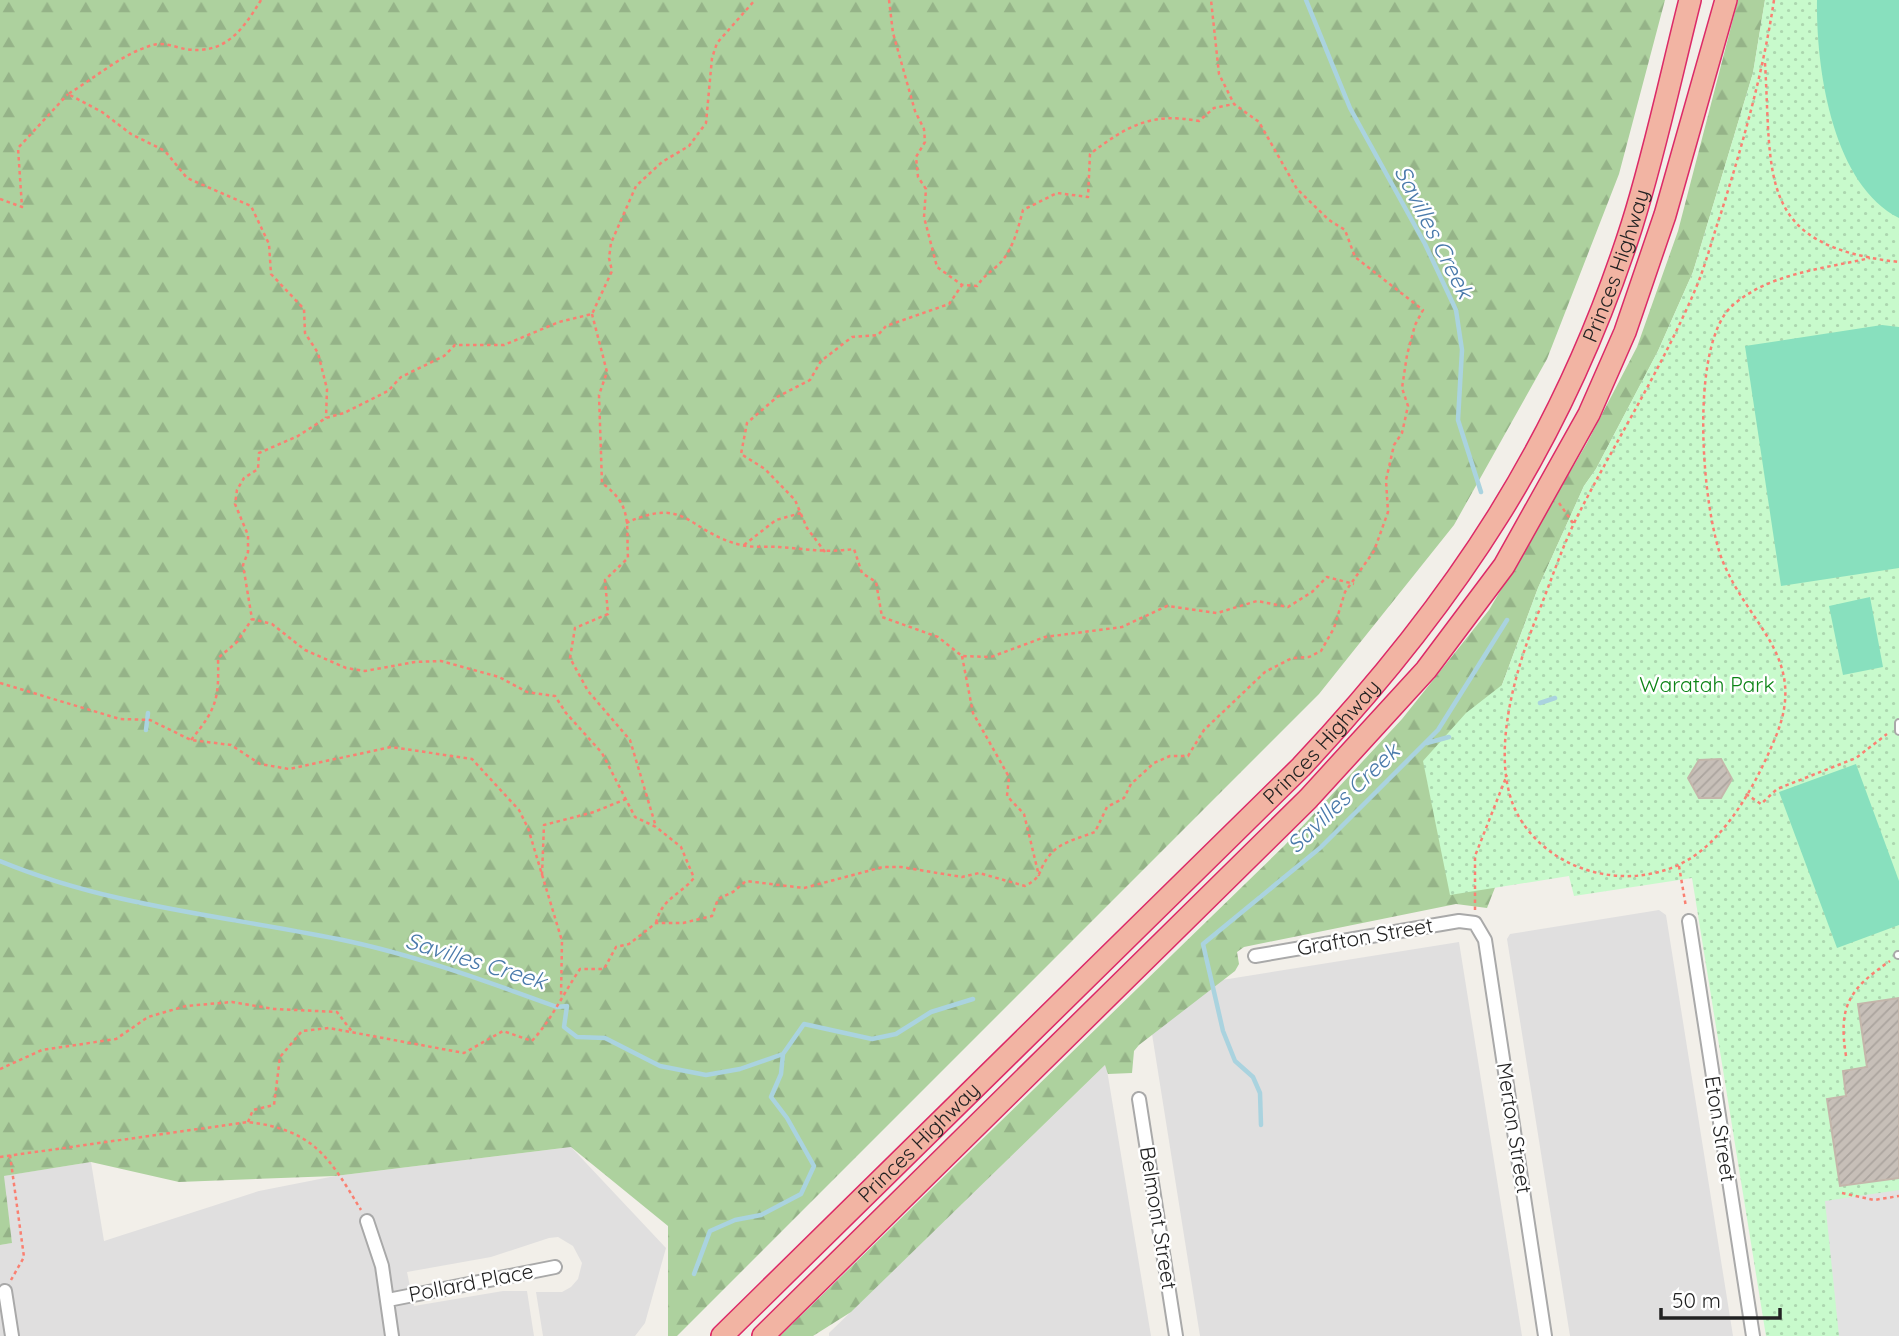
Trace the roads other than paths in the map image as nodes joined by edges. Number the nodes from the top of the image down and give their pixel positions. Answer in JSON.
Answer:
{"nodes":[{"id":1,"x":1690,"y":0,"type":"edge"},
{"id":2,"x":1726,"y":0,"type":"edge"},
{"id":3,"x":1689,"y":921,"type":"road end"},
{"id":4,"x":1475,"y":923,"type":"joint"},
{"id":5,"x":1255,"y":956,"type":"dead end"},
{"id":6,"x":1139,"y":1100,"type":"dead end"},
{"id":7,"x":367,"y":1221,"type":"road end"},
{"id":8,"x":555,"y":1267,"type":"dead end"},
{"id":9,"x":5,"y":1291,"type":"road end"},
{"id":10,"x":388,"y":1300,"type":"junction"},
{"id":11,"x":12,"y":1336,"type":"edge"},
{"id":12,"x":393,"y":1336,"type":"edge"},
{"id":13,"x":722,"y":1336,"type":"edge"},
{"id":14,"x":763,"y":1336,"type":"edge"},
{"id":15,"x":1176,"y":1336,"type":"edge"},
{"id":16,"x":1545,"y":1336,"type":"edge"},
{"id":17,"x":1753,"y":1336,"type":"edge"}],
"edges":[{"from":1,"to":13,"type":"highway","name":"Princes Highway"},
{"from":2,"to":14,"type":"highway","name":"Princes Highway"},
{"from":3,"to":17,"type":"street","name":"Eton Street"},
{"from":4,"to":5,"type":"street","name":"Grafton Street"},
{"from":4,"to":16,"type":"street","name":"Merton Street"},
{"from":6,"to":15,"type":"street","name":"Belmont Street"},
{"from":7,"to":10,"type":"street"},
{"from":8,"to":10,"type":"street","name":"Pollard Place"},
{"from":9,"to":11,"type":"street"},
{"from":10,"to":12,"type":"street"}]}
